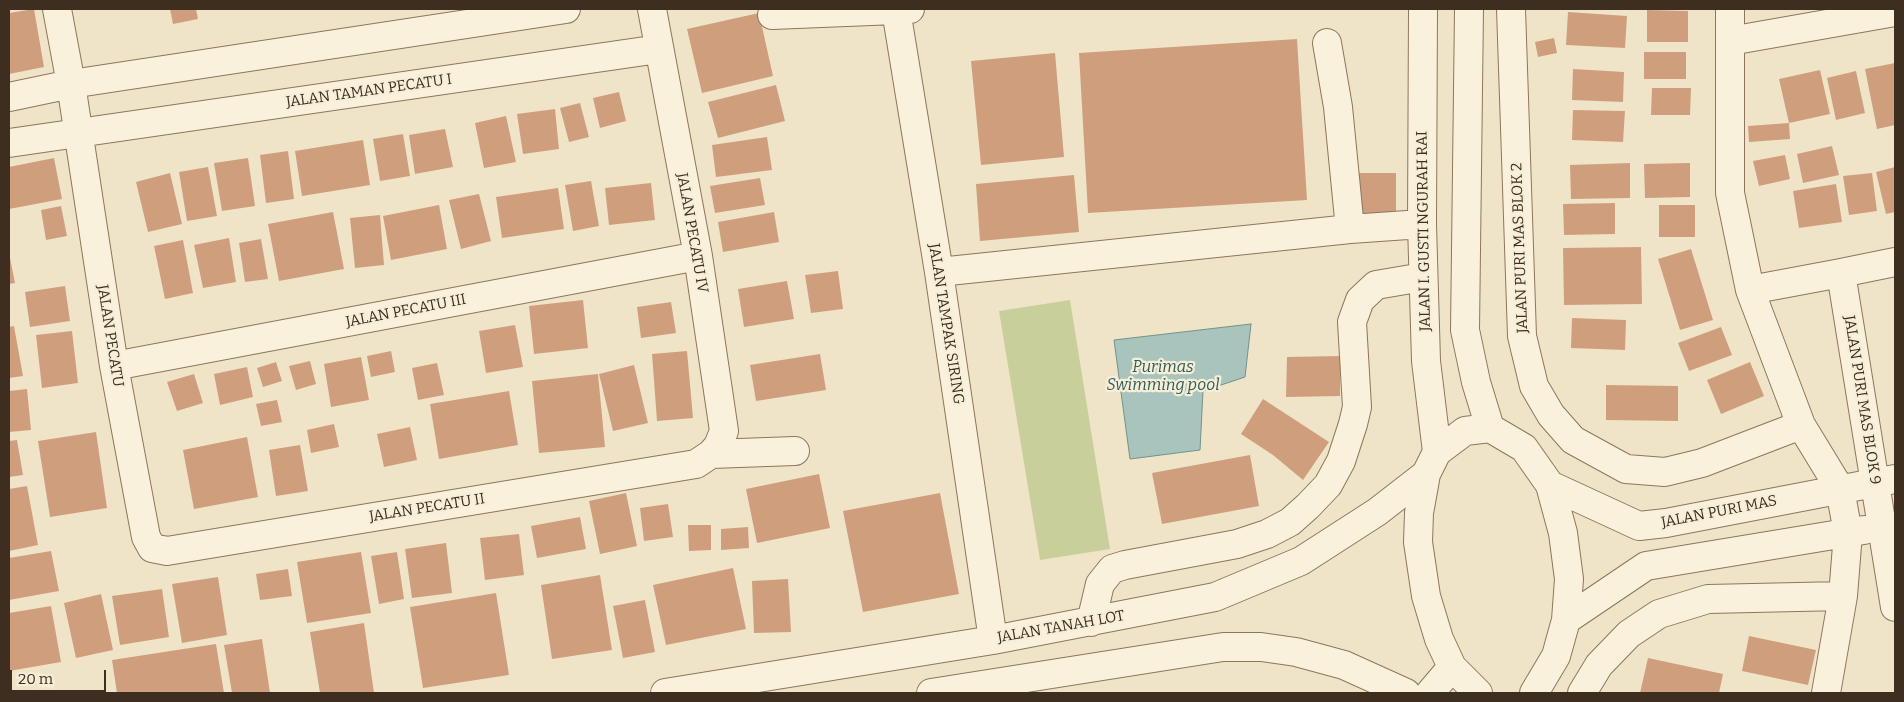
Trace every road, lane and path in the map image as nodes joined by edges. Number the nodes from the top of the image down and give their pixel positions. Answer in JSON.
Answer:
{"nodes":[{"id":1,"x":57,"y":9,"type":"edge"},
{"id":2,"x":566,"y":9,"type":"edge"},
{"id":3,"x":652,"y":9,"type":"edge"},
{"id":4,"x":903,"y":9,"type":"edge"},
{"id":5,"x":1423,"y":9,"type":"edge"},
{"id":6,"x":1469,"y":9,"type":"edge"},
{"id":7,"x":1511,"y":9,"type":"edge"},
{"id":8,"x":1730,"y":9,"type":"edge"},
{"id":9,"x":1895,"y":12,"type":"edge"},
{"id":10,"x":772,"y":15,"type":"dead end"},
{"id":11,"x":1730,"y":41,"type":"junction"},
{"id":12,"x":1327,"y":43,"type":"dead end"},
{"id":13,"x":659,"y":49,"type":"junction"},
{"id":14,"x":71,"y":84,"type":"junction"},
{"id":15,"x":9,"y":97,"type":"edge"},
{"id":16,"x":79,"y":134,"type":"junction"},
{"id":17,"x":9,"y":144,"type":"edge"},
{"id":18,"x":1422,"y":224,"type":"junction"},
{"id":19,"x":1350,"y":229,"type":"junction"},
{"id":20,"x":698,"y":256,"type":"junction"},
{"id":21,"x":1895,"y":262,"type":"edge"},
{"id":22,"x":939,"y":272,"type":"junction"},
{"id":23,"x":1841,"y":273,"type":"junction"},
{"id":24,"x":1423,"y":277,"type":"junction"},
{"id":25,"x":1750,"y":290,"type":"junction"},
{"id":26,"x":114,"y":366,"type":"junction"},
{"id":27,"x":1801,"y":425,"type":"junction"},
{"id":28,"x":1490,"y":428,"type":"junction"},
{"id":29,"x":795,"y":451,"type":"dead end"},
{"id":30,"x":711,"y":454,"type":"junction"},
{"id":31,"x":1431,"y":463,"type":"junction"},
{"id":32,"x":1885,"y":481,"type":"edge"},
{"id":33,"x":1550,"y":485,"type":"junction"},
{"id":34,"x":1840,"y":490,"type":"junction"},
{"id":35,"x":1722,"y":512,"type":"junction"},
{"id":36,"x":1639,"y":526,"type":"junction"},
{"id":37,"x":1889,"y":526,"type":"edge"},
{"id":38,"x":1848,"y":533,"type":"junction"},
{"id":39,"x":146,"y":537,"type":"joint"},
{"id":40,"x":1730,"y":552,"type":"junction"},
{"id":41,"x":1646,"y":566,"type":"junction"},
{"id":42,"x":1843,"y":596,"type":"junction"},
{"id":43,"x":1895,"y":607,"type":"edge"},
{"id":44,"x":1566,"y":620,"type":"junction"},
{"id":45,"x":1091,"y":622,"type":"junction"},
{"id":46,"x":993,"y":640,"type":"junction"},
{"id":47,"x":1463,"y":683,"type":"edge"},
{"id":48,"x":664,"y":693,"type":"edge"},
{"id":49,"x":931,"y":693,"type":"edge"},
{"id":50,"x":1406,"y":693,"type":"edge"},
{"id":51,"x":1430,"y":693,"type":"edge"},
{"id":52,"x":1535,"y":693,"type":"edge"},
{"id":53,"x":1582,"y":693,"type":"edge"},
{"id":54,"x":1826,"y":693,"type":"edge"}],
"edges":[{"from":1,"to":14,"type":"street"},
{"from":2,"to":14,"type":"street"},
{"from":3,"to":13,"type":"street","name":"JALAN PECATU IV"},
{"from":4,"to":10,"type":"street","name":"JALAN TAMPAK SIRING"},
{"from":4,"to":22,"type":"street","name":"JALAN TAMPAK SIRING"},
{"from":5,"to":18,"type":"street","name":"JALAN I. GUSTI NGURAH RAI"},
{"from":6,"to":28,"type":"street"},
{"from":7,"to":27,"type":"street","name":"JALAN PURI MAS BLOK 2"},
{"from":8,"to":11,"type":"street"},
{"from":9,"to":11,"type":"street"},
{"from":11,"to":25,"type":"street"},
{"from":12,"to":19,"type":"street"},
{"from":13,"to":16,"type":"street","name":"JALAN TAMAN PECATU I"},
{"from":13,"to":20,"type":"street","name":"JALAN PECATU IV"},
{"from":14,"to":15,"type":"street"},
{"from":14,"to":16,"type":"street"},
{"from":16,"to":17,"type":"street","name":"JALAN TAMAN PECATU I"},
{"from":16,"to":26,"type":"street","name":"JALAN PECATU"},
{"from":18,"to":19,"type":"street"},
{"from":18,"to":24,"type":"street","name":"JALAN I. GUSTI NGURAH RAI"},
{"from":19,"to":22,"type":"street"},
{"from":20,"to":26,"type":"street","name":"JALAN PECATU III"},
{"from":20,"to":30,"type":"street","name":"JALAN PECATU IV"},
{"from":21,"to":23,"type":"street"},
{"from":22,"to":46,"type":"street","name":"JALAN TAMPAK SIRING"},
{"from":23,"to":25,"type":"street"},
{"from":23,"to":32,"type":"street","name":"JALAN PURI MAS BLOK 9"},
{"from":24,"to":31,"type":"street","name":"JALAN I. GUSTI NGURAH RAI"},
{"from":24,"to":45,"type":"street"},
{"from":25,"to":27,"type":"street"},
{"from":26,"to":39,"type":"street","name":"JALAN PECATU"},
{"from":27,"to":34,"type":"street"},
{"from":28,"to":31,"type":"street","name":"JALAN TANAH LOT"},
{"from":28,"to":33,"type":"street"},
{"from":29,"to":30,"type":"street"},
{"from":30,"to":39,"type":"street","name":"JALAN PECATU II"},
{"from":31,"to":45,"type":"street","name":"JALAN TANAH LOT"},
{"from":31,"to":47,"type":"street","name":"JALAN I. GUSTI NGURAH RAI"},
{"from":32,"to":34,"type":"street","name":"JALAN PURI MAS"},
{"from":32,"to":37,"type":"street","name":"JALAN PURI MAS BLOK 9"},
{"from":33,"to":36,"type":"street","name":"JALAN PURI MAS"},
{"from":33,"to":44,"type":"street"},
{"from":34,"to":35,"type":"street","name":"JALAN PURI MAS"},
{"from":34,"to":38,"type":"street"},
{"from":35,"to":36,"type":"street","name":"JALAN PURI MAS"},
{"from":35,"to":40,"type":"street"},
{"from":36,"to":41,"type":"street"},
{"from":37,"to":38,"type":"street"},
{"from":37,"to":43,"type":"street","name":"JALAN PURI MAS BLOK 9"},
{"from":38,"to":40,"type":"street"},
{"from":38,"to":42,"type":"street"},
{"from":40,"to":41,"type":"street"},
{"from":41,"to":44,"type":"street"},
{"from":42,"to":53,"type":"street"},
{"from":42,"to":54,"type":"street"},
{"from":44,"to":52,"type":"street"},
{"from":45,"to":46,"type":"street","name":"JALAN TANAH LOT"},
{"from":46,"to":48,"type":"street","name":"JALAN TANAH LOT"},
{"from":47,"to":51,"type":"street"},
{"from":49,"to":50,"type":"street"}]}
